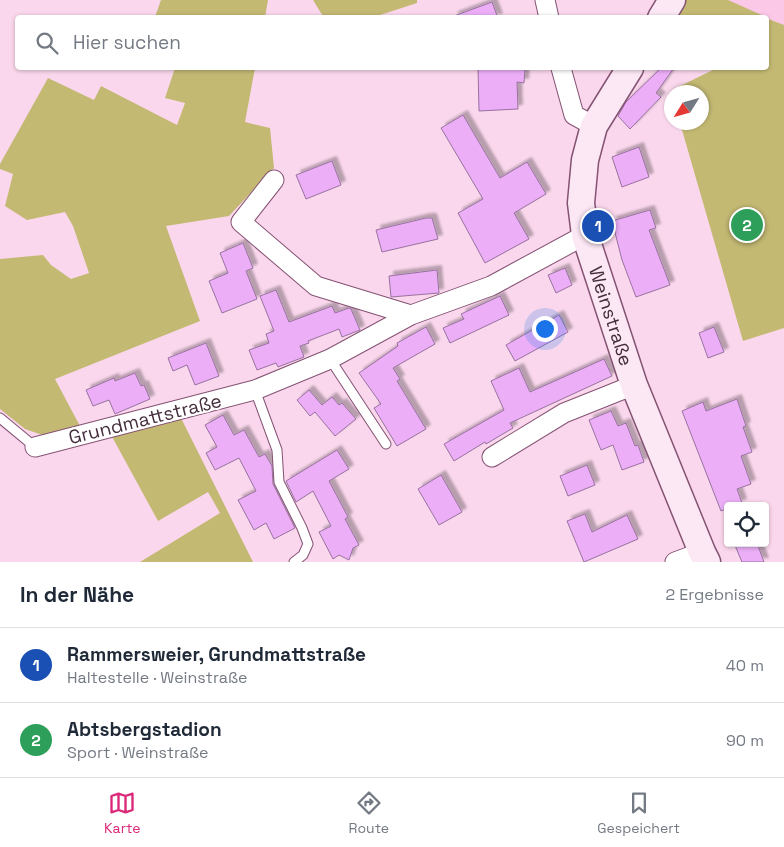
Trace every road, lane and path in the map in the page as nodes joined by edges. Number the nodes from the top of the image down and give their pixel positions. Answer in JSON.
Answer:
{"nodes":[{"id":1,"x":545,"y":0,"type":"edge"},
{"id":2,"x":672,"y":0,"type":"edge"},
{"id":3,"x":548,"y":15,"type":"edge"},
{"id":4,"x":663,"y":15,"type":"edge"},
{"id":5,"x":562,"y":70,"type":"edge"},
{"id":6,"x":629,"y":70,"type":"edge"},
{"id":7,"x":594,"y":126,"type":"junction"},
{"id":8,"x":274,"y":180,"type":"dead end"},
{"id":9,"x":585,"y":234,"type":"junction"},
{"id":10,"x":410,"y":315,"type":"junction"},
{"id":11,"x":330,"y":359,"type":"junction"},
{"id":12,"x":634,"y":385,"type":"junction"},
{"id":13,"x":255,"y":390,"type":"junction"},
{"id":14,"x":0,"y":418,"type":"edge"},
{"id":15,"x":386,"y":444,"type":"dead end"},
{"id":16,"x":35,"y":447,"type":"joint"},
{"id":17,"x":492,"y":457,"type":"dead end"},
{"id":18,"x":704,"y":557,"type":"edge"},
{"id":19,"x":294,"y":562,"type":"edge"},
{"id":20,"x":675,"y":562,"type":"edge"}],
"edges":[{"from":1,"to":3,"type":"street"},
{"from":2,"to":4,"type":"street"},
{"from":5,"to":7,"type":"street"},
{"from":6,"to":7,"type":"street","name":"Weinstraße"},
{"from":7,"to":9,"type":"street","name":"Weinstraße"},
{"from":8,"to":10,"type":"street"},
{"from":9,"to":10,"type":"street","name":"Grundmattstraße"},
{"from":9,"to":12,"type":"street","name":"Weinstraße"},
{"from":10,"to":11,"type":"street","name":"Grundmattstraße"},
{"from":11,"to":13,"type":"street","name":"Grundmattstraße"},
{"from":11,"to":15,"type":"lane"},
{"from":12,"to":17,"type":"street"},
{"from":12,"to":18,"type":"street","name":"Weinstraße"},
{"from":13,"to":16,"type":"street","name":"Grundmattstraße"},
{"from":13,"to":19,"type":"lane"},
{"from":14,"to":16,"type":"lane"},
{"from":18,"to":20,"type":"street"}]}
